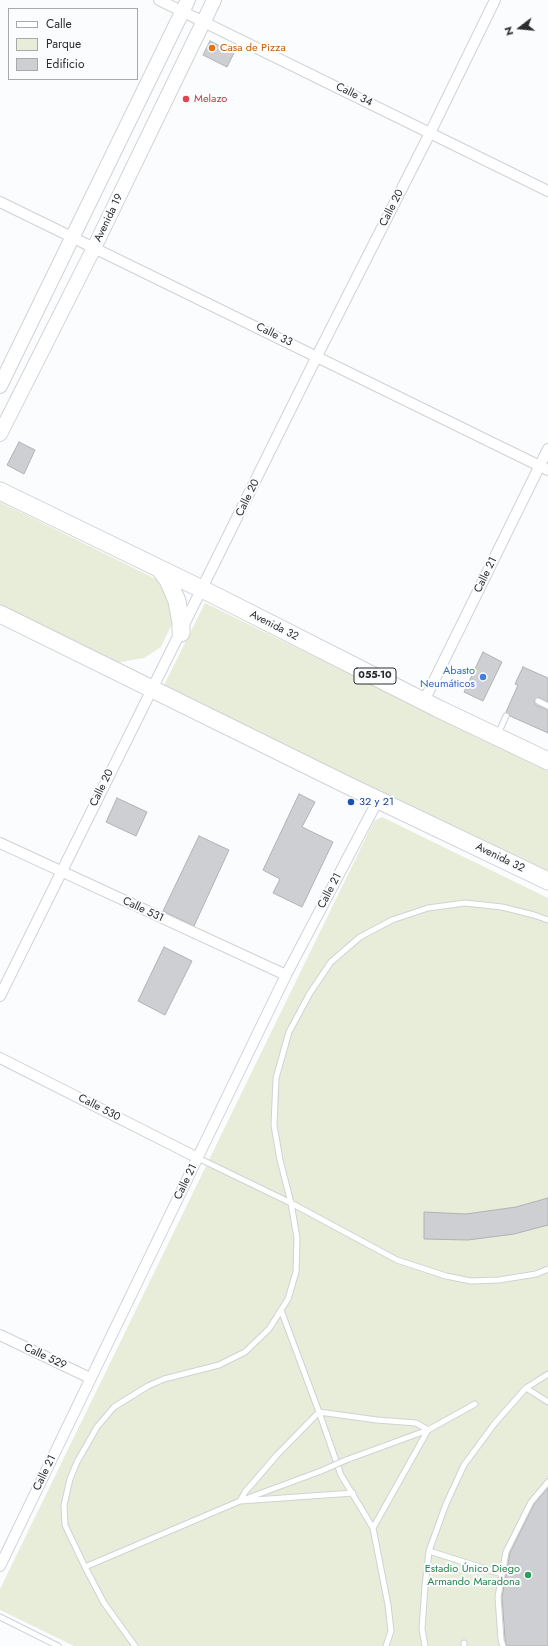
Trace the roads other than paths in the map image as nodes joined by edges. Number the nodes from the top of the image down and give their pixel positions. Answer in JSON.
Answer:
{"nodes":[{"id":1,"x":159,"y":0,"type":"edge"},
{"id":2,"x":214,"y":0,"type":"edge"},
{"id":3,"x":495,"y":0,"type":"edge"},
{"id":4,"x":185,"y":6,"type":"edge"},
{"id":5,"x":204,"y":22,"type":"junction"},
{"id":6,"x":430,"y":133,"type":"junction"},
{"id":7,"x":548,"y":191,"type":"edge"},
{"id":8,"x":0,"y":202,"type":"edge"},
{"id":9,"x":73,"y":237,"type":"junction"},
{"id":10,"x":94,"y":248,"type":"junction"},
{"id":11,"x":317,"y":356,"type":"junction"},
{"id":12,"x":0,"y":386,"type":"edge"},
{"id":13,"x":0,"y":434,"type":"edge"},
{"id":14,"x":548,"y":449,"type":"edge"},
{"id":15,"x":544,"y":468,"type":"edge"},
{"id":16,"x":0,"y":491,"type":"edge"},
{"id":17,"x":160,"y":569,"type":"junction"},
{"id":18,"x":203,"y":590,"type":"junction"},
{"id":19,"x":0,"y":614,"type":"edge"},
{"id":20,"x":181,"y":634,"type":"junction"},
{"id":21,"x":151,"y":689,"type":"junction"},
{"id":22,"x":424,"y":701,"type":"junction"},
{"id":23,"x":538,"y":701,"type":"dead end"},
{"id":24,"x":548,"y":706,"type":"edge"},
{"id":25,"x":506,"y":716,"type":"dead end"},
{"id":26,"x":497,"y":736,"type":"junction"},
{"id":27,"x":548,"y":761,"type":"edge"},
{"id":28,"x":378,"y":800,"type":"junction"},
{"id":29,"x":0,"y":843,"type":"edge"},
{"id":30,"x":61,"y":872,"type":"junction"},
{"id":31,"x":548,"y":881,"type":"edge"},
{"id":32,"x":548,"y":920,"type":"edge"},
{"id":33,"x":286,"y":976,"type":"junction"},
{"id":34,"x":0,"y":996,"type":"edge"},
{"id":35,"x":0,"y":1058,"type":"edge"},
{"id":36,"x":198,"y":1158,"type":"junction"},
{"id":37,"x":290,"y":1203,"type":"junction"},
{"id":38,"x":548,"y":1269,"type":"edge"},
{"id":39,"x":281,"y":1310,"type":"junction"},
{"id":40,"x":0,"y":1335,"type":"edge"},
{"id":41,"x":548,"y":1374,"type":"edge"},
{"id":42,"x":90,"y":1378,"type":"junction"},
{"id":43,"x":526,"y":1388,"type":"junction"},
{"id":44,"x":548,"y":1402,"type":"edge"},
{"id":45,"x":475,"y":1404,"type":"dead end"},
{"id":46,"x":320,"y":1412,"type":"junction"},
{"id":47,"x":428,"y":1430,"type":"junction"},
{"id":48,"x":548,"y":1482,"type":"edge"},
{"id":49,"x":353,"y":1493,"type":"junction"},
{"id":50,"x":240,"y":1501,"type":"junction"},
{"id":51,"x":373,"y":1528,"type":"junction"},
{"id":52,"x":429,"y":1551,"type":"junction"},
{"id":53,"x":0,"y":1566,"type":"edge"},
{"id":54,"x":84,"y":1567,"type":"junction"},
{"id":55,"x":502,"y":1574,"type":"junction"},
{"id":56,"x":0,"y":1617,"type":"edge"},
{"id":57,"x":58,"y":1646,"type":"edge"},
{"id":58,"x":135,"y":1646,"type":"edge"},
{"id":59,"x":386,"y":1646,"type":"edge"},
{"id":60,"x":425,"y":1646,"type":"edge"},
{"id":61,"x":503,"y":1646,"type":"edge"}],
"edges":[{"from":1,"to":4,"type":"street","name":"Calle 34"},
{"from":2,"to":5,"type":"main road","name":"Avenida 19"},
{"from":3,"to":6,"type":"street","name":"Calle 20"},
{"from":4,"to":5,"type":"street","name":"Calle 34"},
{"from":4,"to":9,"type":"main road"},
{"from":5,"to":6,"type":"street","name":"Calle 34"},
{"from":5,"to":10,"type":"main road","name":"Avenida 19"},
{"from":6,"to":7,"type":"street","name":"Calle 34"},
{"from":6,"to":11,"type":"street","name":"Calle 20"},
{"from":8,"to":9,"type":"street","name":"Calle 33"},
{"from":9,"to":10,"type":"street","name":"Calle 33"},
{"from":9,"to":12,"type":"main road"},
{"from":10,"to":11,"type":"street","name":"Calle 33"},
{"from":10,"to":13,"type":"main road","name":"Avenida 19"},
{"from":11,"to":15,"type":"street","name":"Calle 33"},
{"from":11,"to":18,"type":"street","name":"Calle 20"},
{"from":14,"to":15,"type":"street","name":"Calle 21"},
{"from":15,"to":22,"type":"street","name":"Calle 21"},
{"from":16,"to":17,"type":"highway","name":"Avenida 32","number":"055-10"},
{"from":17,"to":18,"type":"highway","name":"Avenida 32","number":"055-10"},
{"from":17,"to":20,"type":"highway"},
{"from":18,"to":20,"type":"street","name":"Calle 20"},
{"from":18,"to":22,"type":"highway","name":"Avenida 32","number":"055-10"},
{"from":19,"to":21,"type":"highway","name":"Avenida 32"},
{"from":20,"to":21,"type":"street","name":"Calle 20"},
{"from":21,"to":28,"type":"highway","name":"Avenida 32"},
{"from":21,"to":30,"type":"street","name":"Calle 20"},
{"from":22,"to":26,"type":"highway","name":"Avenida 32","number":"055-10"},
{"from":23,"to":24,"type":"lane"},
{"from":25,"to":26,"type":"lane"},
{"from":26,"to":27,"type":"highway","name":"Avenida 32","number":"055-10"},
{"from":28,"to":31,"type":"highway","name":"Avenida 32"},
{"from":28,"to":33,"type":"street","name":"Calle 21"},
{"from":29,"to":30,"type":"street","name":"Calle 531"},
{"from":30,"to":33,"type":"street","name":"Calle 531"},
{"from":30,"to":34,"type":"street","name":"Calle 20"},
{"from":32,"to":37,"type":"lane"},
{"from":33,"to":36,"type":"street","name":"Calle 21"},
{"from":35,"to":36,"type":"street","name":"Calle 530"},
{"from":36,"to":37,"type":"lane"},
{"from":36,"to":42,"type":"street","name":"Calle 21"},
{"from":37,"to":38,"type":"lane"},
{"from":37,"to":39,"type":"lane"},
{"from":39,"to":46,"type":"lane"},
{"from":39,"to":54,"type":"lane"},
{"from":40,"to":42,"type":"street","name":"Calle 529"},
{"from":41,"to":43,"type":"lane"},
{"from":42,"to":53,"type":"street","name":"Calle 21"},
{"from":43,"to":44,"type":"lane"},
{"from":43,"to":52,"type":"lane"},
{"from":45,"to":47,"type":"lane"},
{"from":46,"to":47,"type":"lane"},
{"from":46,"to":49,"type":"lane"},
{"from":46,"to":50,"type":"lane"},
{"from":47,"to":50,"type":"lane","bridge":true},
{"from":47,"to":51,"type":"lane"},
{"from":48,"to":55,"type":"lane"},
{"from":49,"to":50,"type":"lane"},
{"from":49,"to":51,"type":"lane"},
{"from":50,"to":54,"type":"lane"},
{"from":51,"to":59,"type":"lane"},
{"from":52,"to":55,"type":"lane"},
{"from":52,"to":60,"type":"lane"},
{"from":54,"to":58,"type":"lane"},
{"from":55,"to":61,"type":"lane"},
{"from":56,"to":57,"type":"lane"}]}
